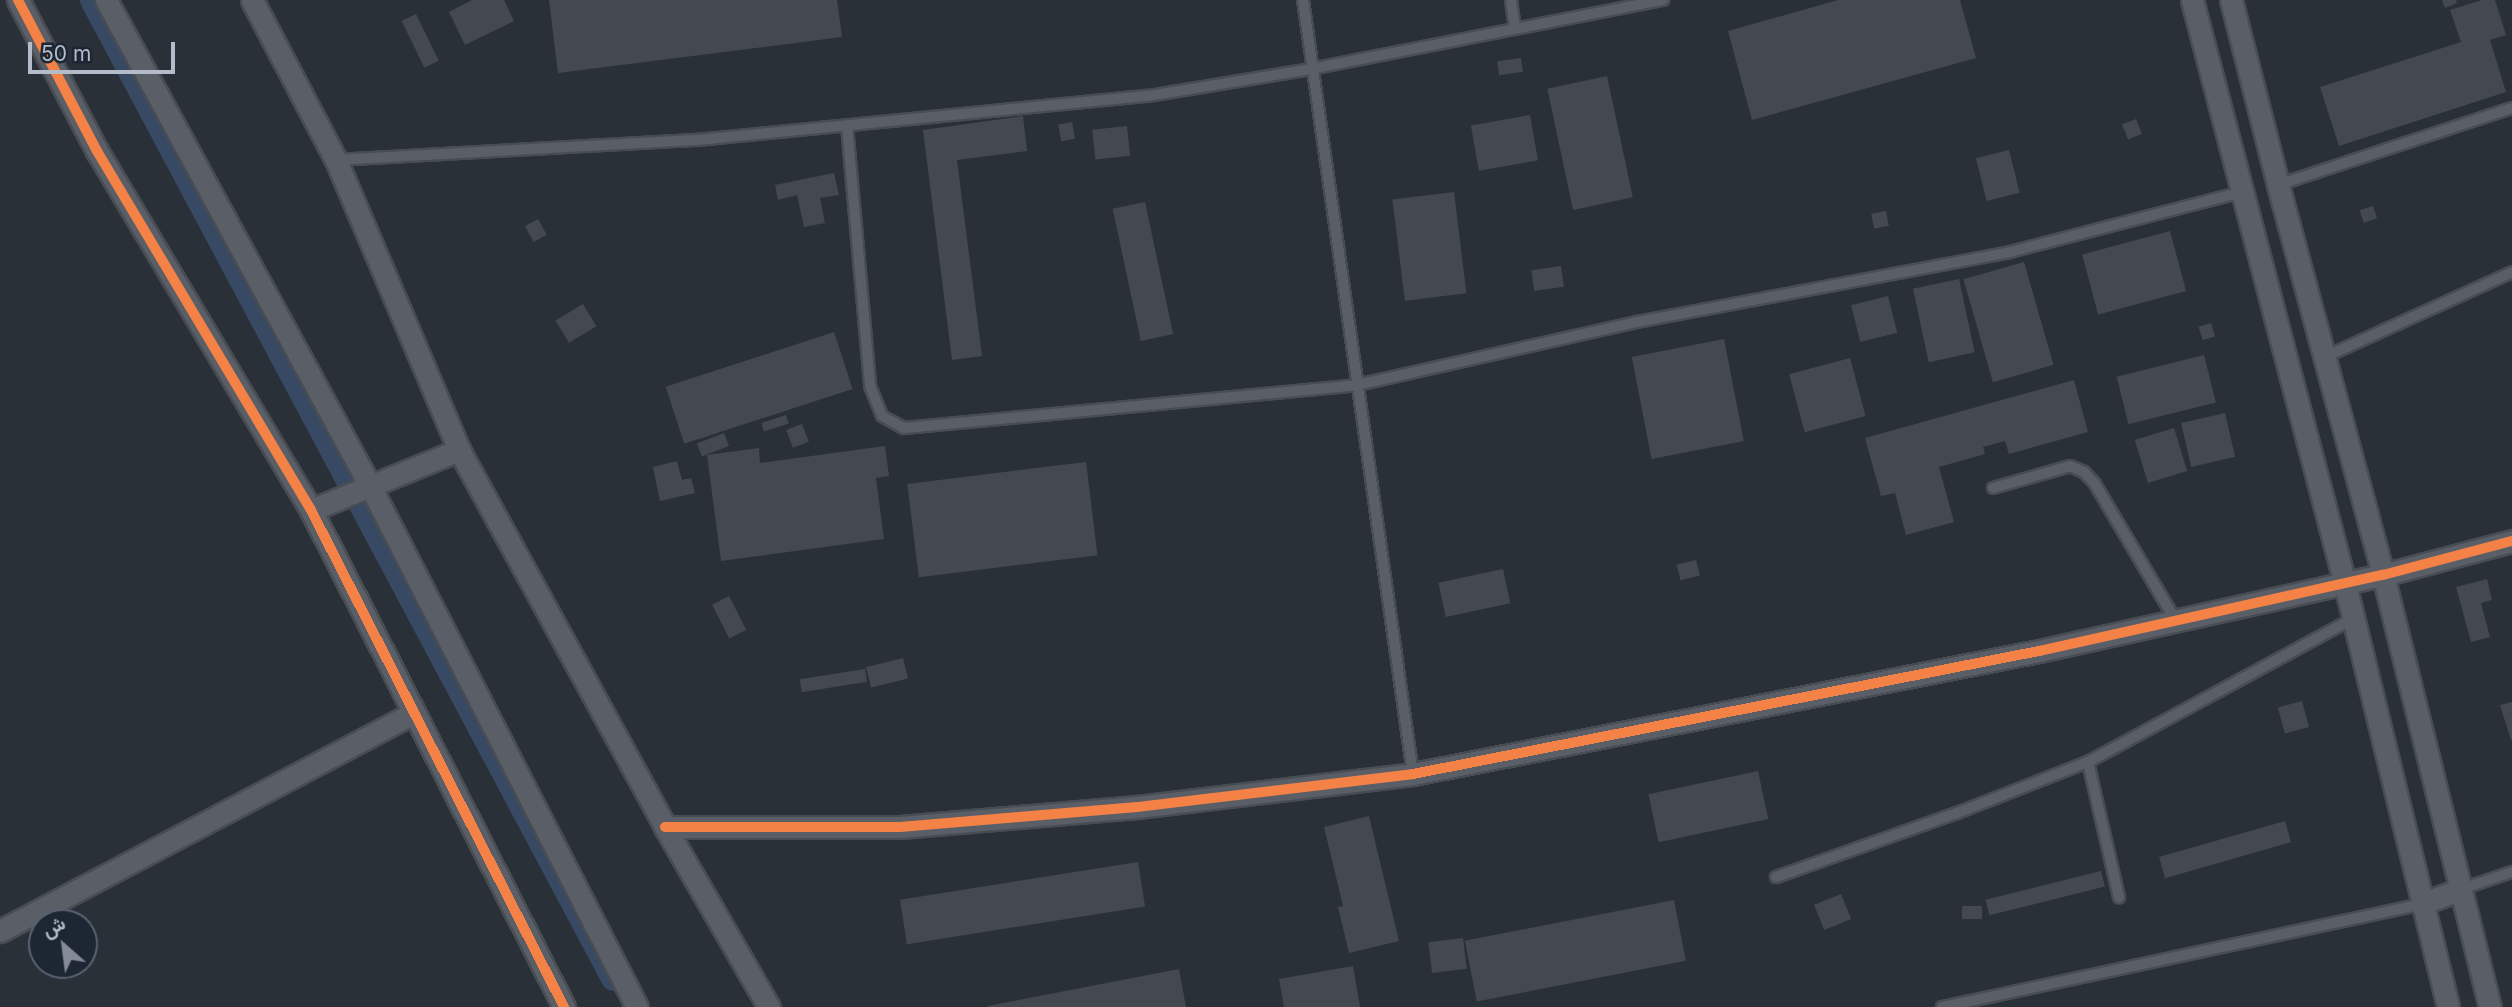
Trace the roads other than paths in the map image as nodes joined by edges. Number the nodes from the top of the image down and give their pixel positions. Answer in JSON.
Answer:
{"nodes":[{"id":1,"x":18,"y":0,"type":"edge"},
{"id":2,"x":106,"y":0,"type":"edge"},
{"id":3,"x":252,"y":0,"type":"edge"},
{"id":4,"x":1303,"y":0,"type":"edge"},
{"id":5,"x":1511,"y":0,"type":"edge"},
{"id":6,"x":1662,"y":0,"type":"edge"},
{"id":7,"x":2192,"y":0,"type":"edge"},
{"id":8,"x":2231,"y":0,"type":"edge"},
{"id":9,"x":1515,"y":29,"type":"junction"},
{"id":10,"x":1311,"y":69,"type":"junction"},
{"id":11,"x":2512,"y":108,"type":"edge"},
{"id":12,"x":847,"y":126,"type":"junction"},
{"id":13,"x":336,"y":160,"type":"junction"},
{"id":14,"x":2278,"y":185,"type":"junction"},
{"id":15,"x":2242,"y":192,"type":"junction"},
{"id":16,"x":2512,"y":272,"type":"edge"},
{"id":17,"x":2325,"y":357,"type":"junction"},
{"id":18,"x":1357,"y":385,"type":"junction"},
{"id":19,"x":459,"y":450,"type":"junction"},
{"id":20,"x":370,"y":486,"type":"junction"},
{"id":21,"x":1993,"y":488,"type":"dead end"},
{"id":22,"x":311,"y":510,"type":"junction"},
{"id":23,"x":2512,"y":541,"type":"edge"},
{"id":24,"x":2383,"y":575,"type":"junction"},
{"id":25,"x":2345,"y":584,"type":"junction"},
{"id":26,"x":2353,"y":619,"type":"junction"},
{"id":27,"x":2176,"y":621,"type":"junction"},
{"id":28,"x":413,"y":713,"type":"junction"},
{"id":29,"x":2088,"y":762,"type":"junction"},
{"id":30,"x":1413,"y":774,"type":"junction"},
{"id":31,"x":665,"y":827,"type":"junction"},
{"id":32,"x":2512,"y":872,"type":"edge"},
{"id":33,"x":1776,"y":877,"type":"dead end"},
{"id":34,"x":2459,"y":890,"type":"junction"},
{"id":35,"x":2119,"y":897,"type":"dead end"},
{"id":36,"x":2421,"y":904,"type":"junction"},
{"id":37,"x":0,"y":931,"type":"edge"},
{"id":38,"x":564,"y":1007,"type":"edge"},
{"id":39,"x":636,"y":1007,"type":"edge"},
{"id":40,"x":769,"y":1007,"type":"edge"},
{"id":41,"x":1942,"y":1007,"type":"edge"},
{"id":42,"x":2448,"y":1007,"type":"edge"},
{"id":43,"x":2490,"y":1007,"type":"edge"}],
"edges":[{"from":1,"to":22,"type":"street"},
{"from":2,"to":20,"type":"street"},
{"from":3,"to":13,"type":"street"},
{"from":4,"to":10,"type":"lane"},
{"from":5,"to":9,"type":"lane"},
{"from":6,"to":9,"type":"lane"},
{"from":7,"to":15,"type":"street"},
{"from":8,"to":14,"type":"street"},
{"from":9,"to":10,"type":"lane"},
{"from":10,"to":12,"type":"lane"},
{"from":10,"to":18,"type":"lane"},
{"from":11,"to":14,"type":"lane"},
{"from":12,"to":13,"type":"lane"},
{"from":12,"to":18,"type":"lane"},
{"from":13,"to":19,"type":"street"},
{"from":14,"to":15,"type":"street"},
{"from":14,"to":17,"type":"street"},
{"from":15,"to":18,"type":"lane"},
{"from":15,"to":25,"type":"street"},
{"from":16,"to":17,"type":"lane"},
{"from":17,"to":24,"type":"street"},
{"from":18,"to":30,"type":"lane"},
{"from":19,"to":20,"type":"street"},
{"from":19,"to":31,"type":"street"},
{"from":20,"to":22,"type":"street"},
{"from":20,"to":39,"type":"street"},
{"from":21,"to":27,"type":"lane"},
{"from":22,"to":28,"type":"street"},
{"from":23,"to":24,"type":"street"},
{"from":24,"to":25,"type":"street"},
{"from":24,"to":34,"type":"street"},
{"from":25,"to":26,"type":"street"},
{"from":25,"to":27,"type":"street"},
{"from":26,"to":29,"type":"lane"},
{"from":26,"to":36,"type":"street"},
{"from":27,"to":30,"type":"street"},
{"from":28,"to":37,"type":"street"},
{"from":28,"to":38,"type":"street"},
{"from":29,"to":33,"type":"lane"},
{"from":29,"to":35,"type":"lane"},
{"from":30,"to":31,"type":"street"},
{"from":31,"to":40,"type":"street"},
{"from":32,"to":34,"type":"lane"},
{"from":34,"to":36,"type":"street"},
{"from":34,"to":43,"type":"street"},
{"from":36,"to":41,"type":"lane"},
{"from":36,"to":42,"type":"street"}]}
